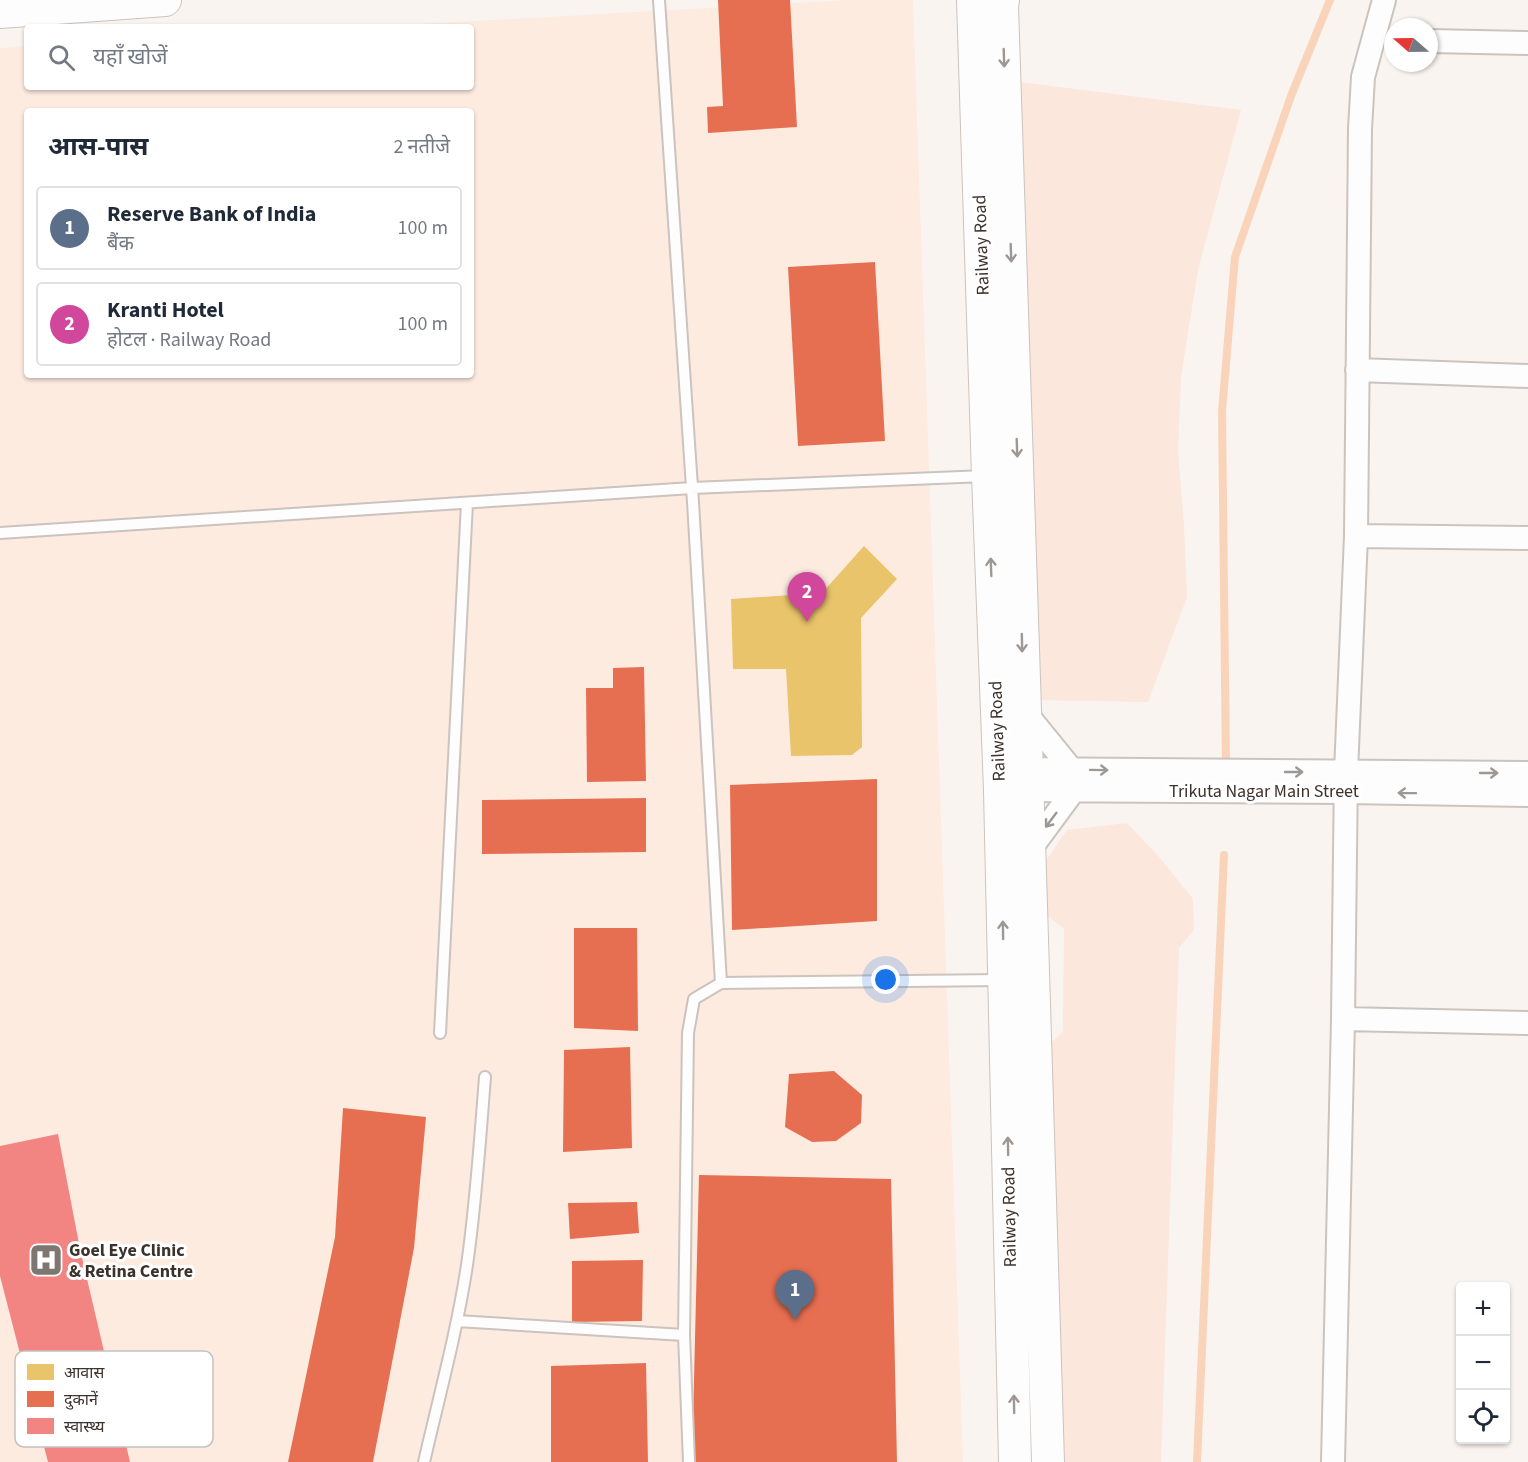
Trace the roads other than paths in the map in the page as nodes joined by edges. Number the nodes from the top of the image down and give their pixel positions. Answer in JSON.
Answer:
{"nodes":[{"id":1,"x":165,"y":0,"type":"edge"},
{"id":2,"x":659,"y":0,"type":"edge"},
{"id":3,"x":973,"y":0,"type":"edge"},
{"id":4,"x":1003,"y":0,"type":"edge"},
{"id":5,"x":1384,"y":0,"type":"edge"},
{"id":6,"x":0,"y":12,"type":"edge"},
{"id":7,"x":1383,"y":40,"type":"edge"},
{"id":8,"x":1438,"y":41,"type":"edge"},
{"id":9,"x":1528,"y":44,"type":"edge"},
{"id":10,"x":993,"y":174,"type":"junction"},
{"id":11,"x":1357,"y":370,"type":"junction"},
{"id":12,"x":1528,"y":376,"type":"edge"},
{"id":13,"x":988,"y":476,"type":"junction"},
{"id":14,"x":692,"y":488,"type":"junction"},
{"id":15,"x":467,"y":503,"type":"junction"},
{"id":16,"x":0,"y":533,"type":"edge"},
{"id":17,"x":1356,"y":536,"type":"junction"},
{"id":18,"x":1528,"y":538,"type":"edge"},
{"id":19,"x":1024,"y":711,"type":"junction"},
{"id":20,"x":1528,"y":773,"type":"edge"},
{"id":21,"x":1013,"y":780,"type":"junction"},
{"id":22,"x":1073,"y":780,"type":"junction"},
{"id":23,"x":1346,"y":782,"type":"junction"},
{"id":24,"x":1528,"y":795,"type":"edge"},
{"id":25,"x":1029,"y":851,"type":"junction"},
{"id":26,"x":1004,"y":980,"type":"junction"},
{"id":27,"x":721,"y":983,"type":"junction"},
{"id":28,"x":1343,"y":1019,"type":"junction"},
{"id":29,"x":1528,"y":1023,"type":"edge"},
{"id":30,"x":440,"y":1033,"type":"dead end"},
{"id":31,"x":485,"y":1077,"type":"dead end"},
{"id":32,"x":457,"y":1321,"type":"junction"},
{"id":33,"x":684,"y":1335,"type":"junction"},
{"id":34,"x":424,"y":1462,"type":"edge"},
{"id":35,"x":688,"y":1462,"type":"edge"},
{"id":36,"x":1015,"y":1462,"type":"edge"},
{"id":37,"x":1048,"y":1462,"type":"edge"},
{"id":38,"x":1333,"y":1462,"type":"edge"}],
"edges":[{"from":1,"to":6,"type":"main road"},
{"from":2,"to":14,"type":"lane"},
{"from":3,"to":10,"type":"main road","name":"Railway Road"},
{"from":4,"to":10,"type":"main road","one_way":true},
{"from":5,"to":7,"type":"street"},
{"from":7,"to":11,"type":"street"},
{"from":8,"to":9,"type":"street"},
{"from":10,"to":13,"type":"main road","name":"Railway Road"},
{"from":10,"to":19,"type":"main road","one_way":true},
{"from":11,"to":12,"type":"street"},
{"from":11,"to":17,"type":"street"},
{"from":13,"to":14,"type":"lane"},
{"from":21,"to":13,"type":"main road","name":"Railway Road","one_way":true},
{"from":14,"to":15,"type":"lane"},
{"from":14,"to":27,"type":"lane"},
{"from":15,"to":16,"type":"lane"},
{"from":15,"to":30,"type":"lane"},
{"from":17,"to":18,"type":"street"},
{"from":17,"to":23,"type":"street"},
{"from":19,"to":21,"type":"main road"},
{"from":19,"to":22,"type":"street"},
{"from":23,"to":20,"type":"street","one_way":true},
{"from":21,"to":22,"type":"street","name":"Trikuta Nagar Main Street"},
{"from":21,"to":25,"type":"main road"},
{"from":26,"to":21,"type":"main road","name":"Railway Road","one_way":true},
{"from":22,"to":23,"type":"street","name":"Trikuta Nagar Main Street"},
{"from":22,"to":25,"type":"street","one_way":true},
{"from":24,"to":23,"type":"street","name":"Trikuta Nagar Main Street","one_way":true},
{"from":23,"to":28,"type":"street"},
{"from":25,"to":37,"type":"main road"},
{"from":26,"to":27,"type":"lane"},
{"from":36,"to":26,"type":"main road","name":"Railway Road","one_way":true},
{"from":27,"to":33,"type":"lane"},
{"from":28,"to":29,"type":"street"},
{"from":28,"to":38,"type":"street"},
{"from":31,"to":32,"type":"lane"},
{"from":32,"to":33,"type":"lane"},
{"from":32,"to":34,"type":"lane"},
{"from":33,"to":35,"type":"lane"}]}
